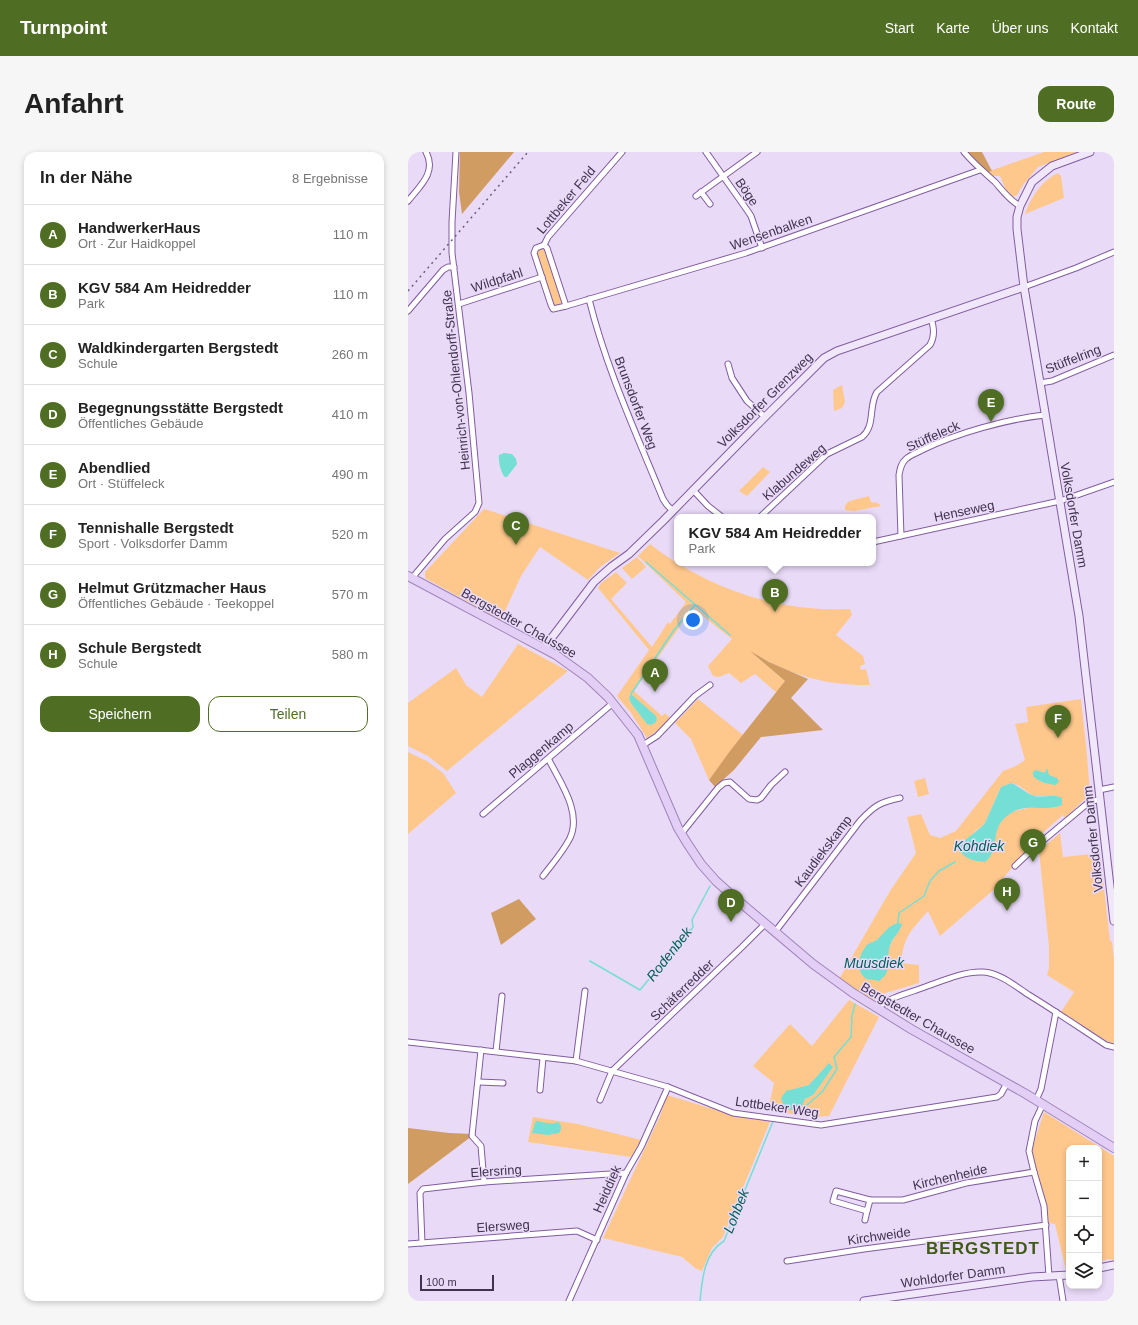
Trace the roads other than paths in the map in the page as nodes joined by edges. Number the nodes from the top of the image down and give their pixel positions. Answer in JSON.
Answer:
{"nodes":[{"id":1,"x":426,"y":152,"type":"edge"},
{"id":2,"x":456,"y":152,"type":"edge"},
{"id":3,"x":622,"y":152,"type":"edge"},
{"id":4,"x":706,"y":152,"type":"edge"},
{"id":5,"x":757,"y":152,"type":"edge"},
{"id":6,"x":964,"y":152,"type":"edge"},
{"id":7,"x":1090,"y":152,"type":"edge"},
{"id":8,"x":980,"y":170,"type":"junction"},
{"id":9,"x":724,"y":176,"type":"junction"},
{"id":10,"x":701,"y":192,"type":"junction"},
{"id":11,"x":696,"y":196,"type":"dead end"},
{"id":12,"x":408,"y":201,"type":"edge"},
{"id":13,"x":710,"y":204,"type":"dead end"},
{"id":14,"x":1020,"y":206,"type":"junction"},
{"id":15,"x":544,"y":245,"type":"junction"},
{"id":16,"x":762,"y":248,"type":"junction"},
{"id":17,"x":1114,"y":252,"type":"edge"},
{"id":18,"x":454,"y":267,"type":"junction"},
{"id":19,"x":542,"y":278,"type":"junction"},
{"id":20,"x":1024,"y":287,"type":"junction"},
{"id":21,"x":589,"y":299,"type":"junction"},
{"id":22,"x":458,"y":304,"type":"junction"},
{"id":23,"x":566,"y":306,"type":"junction"},
{"id":24,"x":408,"y":311,"type":"edge"},
{"id":25,"x":931,"y":318,"type":"junction"},
{"id":26,"x":1114,"y":355,"type":"edge"},
{"id":27,"x":728,"y":364,"type":"dead end"},
{"id":28,"x":1040,"y":383,"type":"junction"},
{"id":29,"x":1045,"y":415,"type":"junction"},
{"id":30,"x":765,"y":417,"type":"junction"},
{"id":31,"x":1114,"y":482,"type":"edge"},
{"id":32,"x":693,"y":490,"type":"junction"},
{"id":33,"x":1060,"y":501,"type":"junction"},
{"id":34,"x":672,"y":510,"type":"junction"},
{"id":35,"x":718,"y":514,"type":"edge"},
{"id":36,"x":763,"y":514,"type":"edge"},
{"id":37,"x":902,"y":536,"type":"junction"},
{"id":38,"x":876,"y":541,"type":"edge"},
{"id":39,"x":410,"y":577,"type":"edge"},
{"id":40,"x":544,"y":648,"type":"junction"},
{"id":41,"x":710,"y":685,"type":"dead end"},
{"id":42,"x":614,"y":703,"type":"junction"},
{"id":43,"x":643,"y":745,"type":"junction"},
{"id":44,"x":548,"y":760,"type":"junction"},
{"id":45,"x":785,"y":772,"type":"dead end"},
{"id":46,"x":1114,"y":787,"type":"edge"},
{"id":47,"x":1099,"y":790,"type":"junction"},
{"id":48,"x":900,"y":798,"type":"dead end"},
{"id":49,"x":1100,"y":799,"type":"junction"},
{"id":50,"x":483,"y":814,"type":"dead end"},
{"id":51,"x":682,"y":834,"type":"junction"},
{"id":52,"x":1015,"y":866,"type":"dead end"},
{"id":53,"x":543,"y":876,"type":"dead end"},
{"id":54,"x":1113,"y":900,"type":"edge"},
{"id":55,"x":1114,"y":921,"type":"edge"},
{"id":56,"x":765,"y":924,"type":"junction"},
{"id":57,"x":775,"y":932,"type":"junction"},
{"id":58,"x":585,"y":991,"type":"dead end"},
{"id":59,"x":502,"y":996,"type":"dead end"},
{"id":60,"x":877,"y":1008,"type":"junction"},
{"id":61,"x":1056,"y":1012,"type":"junction"},
{"id":62,"x":408,"y":1042,"type":"edge"},
{"id":63,"x":1114,"y":1047,"type":"edge"},
{"id":64,"x":481,"y":1050,"type":"junction"},
{"id":65,"x":496,"y":1052,"type":"junction"},
{"id":66,"x":543,"y":1058,"type":"junction"},
{"id":67,"x":576,"y":1061,"type":"junction"},
{"id":68,"x":612,"y":1071,"type":"junction"},
{"id":69,"x":479,"y":1082,"type":"junction"},
{"id":70,"x":503,"y":1083,"type":"dead end"},
{"id":71,"x":1007,"y":1083,"type":"junction"},
{"id":72,"x":668,"y":1087,"type":"junction"},
{"id":73,"x":540,"y":1090,"type":"dead end"},
{"id":74,"x":600,"y":1100,"type":"dead end"},
{"id":75,"x":1039,"y":1102,"type":"junction"},
{"id":76,"x":1114,"y":1148,"type":"edge"},
{"id":77,"x":1034,"y":1172,"type":"junction"},
{"id":78,"x":626,"y":1173,"type":"junction"},
{"id":79,"x":484,"y":1182,"type":"junction"},
{"id":80,"x":870,"y":1200,"type":"junction"},
{"id":81,"x":867,"y":1211,"type":"junction"},
{"id":82,"x":865,"y":1220,"type":"dead end"},
{"id":83,"x":1046,"y":1225,"type":"junction"},
{"id":84,"x":597,"y":1240,"type":"junction"},
{"id":85,"x":422,"y":1243,"type":"junction"},
{"id":86,"x":408,"y":1244,"type":"edge"},
{"id":87,"x":787,"y":1261,"type":"dead end"},
{"id":88,"x":1114,"y":1265,"type":"edge"},
{"id":89,"x":1102,"y":1267,"type":"edge"},
{"id":90,"x":1066,"y":1275,"type":"edge"},
{"id":91,"x":1049,"y":1276,"type":"junction"},
{"id":92,"x":1059,"y":1276,"type":"junction"},
{"id":93,"x":569,"y":1301,"type":"edge"},
{"id":94,"x":864,"y":1301,"type":"edge"},
{"id":95,"x":1063,"y":1301,"type":"edge"}],
"edges":[{"from":1,"to":12,"type":"street"},
{"from":2,"to":18,"type":"street","name":"Heinrich-von-Ohlendorff-Straße"},
{"from":3,"to":15,"type":"street","name":"Lottbeker Feld"},
{"from":4,"to":9,"type":"street","name":"Böge"},
{"from":5,"to":9,"type":"street"},
{"from":6,"to":8,"type":"street"},
{"from":7,"to":14,"type":"street","name":"Volksdorfer Damm"},
{"from":8,"to":14,"type":"street"},
{"from":8,"to":16,"type":"street","name":"Wensenbalken"},
{"from":9,"to":10,"type":"street"},
{"from":9,"to":16,"type":"street","name":"Böge"},
{"from":10,"to":11,"type":"street"},
{"from":10,"to":13,"type":"street"},
{"from":14,"to":20,"type":"street","name":"Volksdorfer Damm"},
{"from":15,"to":19,"type":"street","name":"Lottbeker Feld"},
{"from":15,"to":23,"type":"street"},
{"from":16,"to":21,"type":"street","name":"Wensenbalken"},
{"from":17,"to":20,"type":"street","name":"Volksdorfer Grenzweg"},
{"from":18,"to":22,"type":"street","name":"Heinrich-von-Ohlendorff-Straße"},
{"from":18,"to":24,"type":"street"},
{"from":19,"to":22,"type":"street","name":"Wildpfahl"},
{"from":19,"to":23,"type":"street"},
{"from":20,"to":25,"type":"street","name":"Volksdorfer Grenzweg"},
{"from":20,"to":28,"type":"street","name":"Volksdorfer Damm"},
{"from":21,"to":23,"type":"street","name":"Wensenbalken"},
{"from":21,"to":34,"type":"street","name":"Brunsdorfer Weg"},
{"from":22,"to":39,"type":"street","name":"Heinrich-von-Ohlendorff-Straße"},
{"from":25,"to":30,"type":"street","name":"Volksdorfer Grenzweg"},
{"from":25,"to":36,"type":"street","name":"Klabundeweg"},
{"from":26,"to":28,"type":"street","name":"Stüffelring"},
{"from":27,"to":30,"type":"street"},
{"from":28,"to":29,"type":"street","name":"Volksdorfer Damm"},
{"from":29,"to":33,"type":"street","name":"Volksdorfer Damm"},
{"from":29,"to":37,"type":"street","name":"Stüffeleck"},
{"from":30,"to":32,"type":"street","name":"Volksdorfer Grenzweg"},
{"from":31,"to":33,"type":"street"},
{"from":32,"to":34,"type":"street","name":"Volksdorfer Grenzweg"},
{"from":32,"to":35,"type":"street"},
{"from":33,"to":37,"type":"street","name":"Henseweg"},
{"from":33,"to":47,"type":"street","name":"Volksdorfer Damm"},
{"from":34,"to":40,"type":"street","name":"Volksdorfer Grenzweg"},
{"from":37,"to":38,"type":"street","name":"Henseweg"},
{"from":39,"to":40,"type":"main road","name":"Bergstedter Chaussee"},
{"from":40,"to":42,"type":"main road","name":"Bergstedter Chaussee"},
{"from":41,"to":43,"type":"street"},
{"from":42,"to":43,"type":"main road","name":"Bergstedter Chaussee"},
{"from":42,"to":44,"type":"street","name":"Plaggenkamp"},
{"from":43,"to":51,"type":"main road","name":"Bergstedter Chaussee"},
{"from":44,"to":50,"type":"street","name":"Plaggenkamp"},
{"from":44,"to":53,"type":"street"},
{"from":45,"to":51,"type":"street"},
{"from":46,"to":47,"type":"street"},
{"from":47,"to":49,"type":"street","name":"Volksdorfer Damm"},
{"from":48,"to":57,"type":"street","name":"Kaudiekskamp"},
{"from":49,"to":52,"type":"street"},
{"from":49,"to":54,"type":"street","name":"Volksdorfer Damm"},
{"from":51,"to":56,"type":"main road","name":"Bergstedter Chaussee"},
{"from":54,"to":55,"type":"street","name":"Volksdorfer Damm"},
{"from":56,"to":57,"type":"main road","name":"Bergstedter Chaussee"},
{"from":56,"to":68,"type":"street","name":"Schäferredder"},
{"from":57,"to":60,"type":"main road","name":"Bergstedter Chaussee"},
{"from":58,"to":67,"type":"street"},
{"from":59,"to":65,"type":"street"},
{"from":60,"to":61,"type":"street"},
{"from":60,"to":71,"type":"main road","name":"Bergstedter Chaussee"},
{"from":61,"to":63,"type":"street"},
{"from":61,"to":75,"type":"street"},
{"from":62,"to":64,"type":"street","name":"Lottbeker Weg"},
{"from":64,"to":65,"type":"street","name":"Lottbeker Weg"},
{"from":64,"to":69,"type":"street"},
{"from":65,"to":66,"type":"street","name":"Lottbeker Weg"},
{"from":66,"to":67,"type":"street","name":"Lottbeker Weg"},
{"from":66,"to":73,"type":"street"},
{"from":67,"to":68,"type":"street","name":"Lottbeker Weg"},
{"from":68,"to":72,"type":"street","name":"Lottbeker Weg"},
{"from":68,"to":74,"type":"street"},
{"from":69,"to":70,"type":"street"},
{"from":69,"to":79,"type":"street"},
{"from":71,"to":72,"type":"street","name":"Lottbeker Weg"},
{"from":71,"to":75,"type":"main road","name":"Bergstedter Chaussee"},
{"from":72,"to":78,"type":"street","name":"Heiddiek"},
{"from":75,"to":76,"type":"main road","name":"Bergstedter Chaussee"},
{"from":75,"to":77,"type":"street"},
{"from":77,"to":80,"type":"street","name":"Kirchenheide"},
{"from":77,"to":83,"type":"street"},
{"from":78,"to":79,"type":"street","name":"Elersring"},
{"from":78,"to":84,"type":"street","name":"Heiddiek"},
{"from":79,"to":85,"type":"street","name":"Elersring"},
{"from":80,"to":81,"type":"street"},
{"from":80,"to":81,"type":"street","name":"Kirchenheide"},
{"from":81,"to":82,"type":"street"},
{"from":83,"to":87,"type":"street","name":"Kirchweide"},
{"from":83,"to":91,"type":"street"},
{"from":84,"to":85,"type":"street","name":"Elersweg"},
{"from":84,"to":93,"type":"street","name":"Heiddiek"},
{"from":85,"to":86,"type":"street","name":"Elersweg"},
{"from":88,"to":89,"type":"street"},
{"from":90,"to":92,"type":"street","name":"Wohldorfer Damm"},
{"from":91,"to":92,"type":"street","name":"Wohldorfer Damm"},
{"from":91,"to":94,"type":"street","name":"Wohldorfer Damm"},
{"from":92,"to":95,"type":"street"}]}
